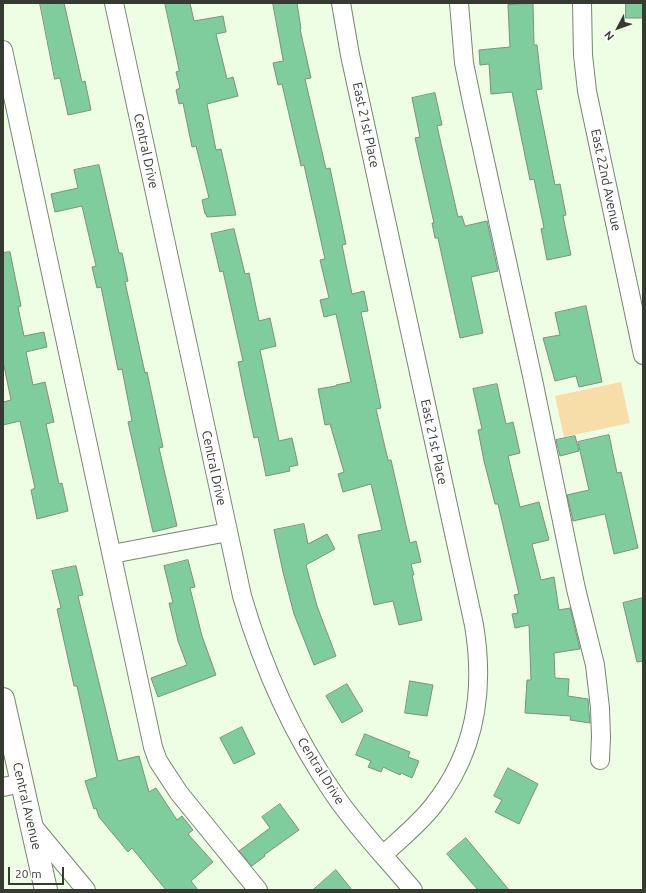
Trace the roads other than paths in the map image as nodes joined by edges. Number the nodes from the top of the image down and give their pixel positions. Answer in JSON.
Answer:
{"nodes":[{"id":1,"x":114,"y":3,"type":"edge"},
{"id":2,"x":341,"y":3,"type":"edge"},
{"id":3,"x":459,"y":3,"type":"edge"},
{"id":4,"x":582,"y":3,"type":"edge"},
{"id":5,"x":3,"y":50,"type":"edge"},
{"id":6,"x":643,"y":355,"type":"edge"},
{"id":7,"x":228,"y":532,"type":"junction"},
{"id":8,"x":112,"y":554,"type":"junction"},
{"id":9,"x":3,"y":699,"type":"edge"},
{"id":10,"x":600,"y":760,"type":"dead end"},
{"id":11,"x":12,"y":785,"type":"edge"},
{"id":12,"x":32,"y":825,"type":"junction"},
{"id":13,"x":383,"y":855,"type":"junction"},
{"id":14,"x":46,"y":890,"type":"edge"},
{"id":15,"x":86,"y":890,"type":"edge"},
{"id":16,"x":258,"y":890,"type":"edge"},
{"id":17,"x":413,"y":890,"type":"edge"}],
"edges":[{"from":1,"to":7,"type":"street","name":"Central Drive"},
{"from":2,"to":13,"type":"street","name":"East 21st Place"},
{"from":3,"to":10,"type":"street"},
{"from":4,"to":6,"type":"street","name":"East 22nd Avenue"},
{"from":5,"to":8,"type":"street"},
{"from":7,"to":8,"type":"street"},
{"from":7,"to":13,"type":"street","name":"Central Drive"},
{"from":8,"to":16,"type":"street"},
{"from":9,"to":11,"type":"main road","name":"Central Avenue"},
{"from":11,"to":12,"type":"main road","name":"Central Avenue"},
{"from":12,"to":14,"type":"main road","name":"Central Avenue"},
{"from":12,"to":15,"type":"street"},
{"from":13,"to":17,"type":"street","name":"Central Drive"}]}
